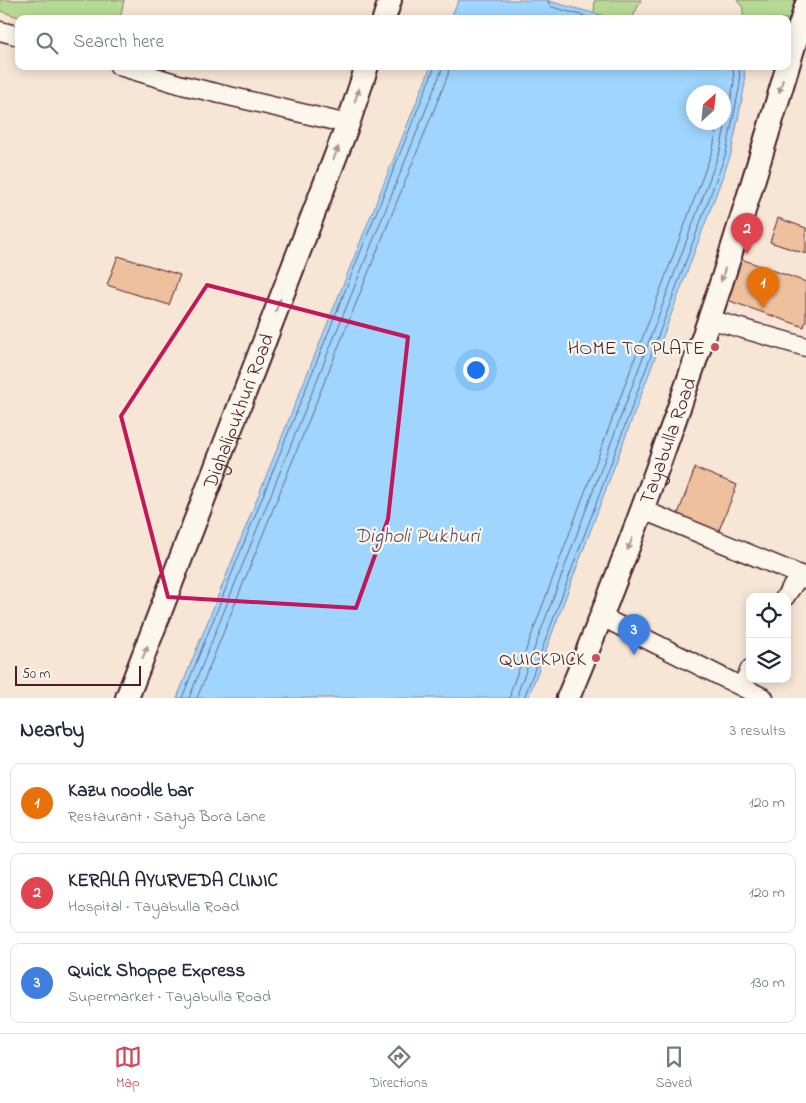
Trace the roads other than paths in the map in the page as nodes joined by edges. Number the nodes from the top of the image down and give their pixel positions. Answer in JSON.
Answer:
{"nodes":[{"id":1,"x":390,"y":0,"type":"edge"},
{"id":2,"x":806,"y":6,"type":"edge"},
{"id":3,"x":385,"y":15,"type":"edge"},
{"id":4,"x":0,"y":31,"type":"edge"},
{"id":5,"x":15,"y":35,"type":"edge"},
{"id":6,"x":791,"y":54,"type":"edge"},
{"id":7,"x":132,"y":70,"type":"edge"},
{"id":8,"x":366,"y":70,"type":"edge"},
{"id":9,"x":786,"y":70,"type":"edge"},
{"id":10,"x":348,"y":124,"type":"junction"},
{"id":11,"x":709,"y":319,"type":"junction"},
{"id":12,"x":806,"y":347,"type":"edge"},
{"id":13,"x":643,"y":510,"type":"junction"},
{"id":14,"x":803,"y":577,"type":"edge"},
{"id":15,"x":789,"y":593,"type":"edge"},
{"id":16,"x":602,"y":617,"type":"junction"},
{"id":17,"x":746,"y":678,"type":"edge"},
{"id":18,"x":742,"y":686,"type":"junction"},
{"id":19,"x":127,"y":698,"type":"edge"},
{"id":20,"x":568,"y":698,"type":"edge"},
{"id":21,"x":764,"y":698,"type":"edge"}],
"edges":[{"from":1,"to":3,"type":"main road"},
{"from":2,"to":6,"type":"main road","name":"Tayabulla Road","one_way":true},
{"from":4,"to":5,"type":"street"},
{"from":7,"to":10,"type":"street"},
{"from":10,"to":8,"type":"main road","name":"Dighalipukhuri Road","one_way":true},
{"from":9,"to":11,"type":"main road","name":"Tayabulla Road","one_way":true},
{"from":19,"to":10,"type":"main road","name":"Dighalipukhuri Road","one_way":true},
{"from":11,"to":12,"type":"street"},
{"from":11,"to":13,"type":"main road","name":"Tayabulla Road"},
{"from":13,"to":14,"type":"street"},
{"from":13,"to":16,"type":"main road","name":"Tayabulla Road","one_way":true},
{"from":14,"to":15,"type":"street"},
{"from":16,"to":18,"type":"street"},
{"from":16,"to":20,"type":"main road","name":"Tayabulla Road"},
{"from":17,"to":18,"type":"street"},
{"from":18,"to":21,"type":"street"}]}
